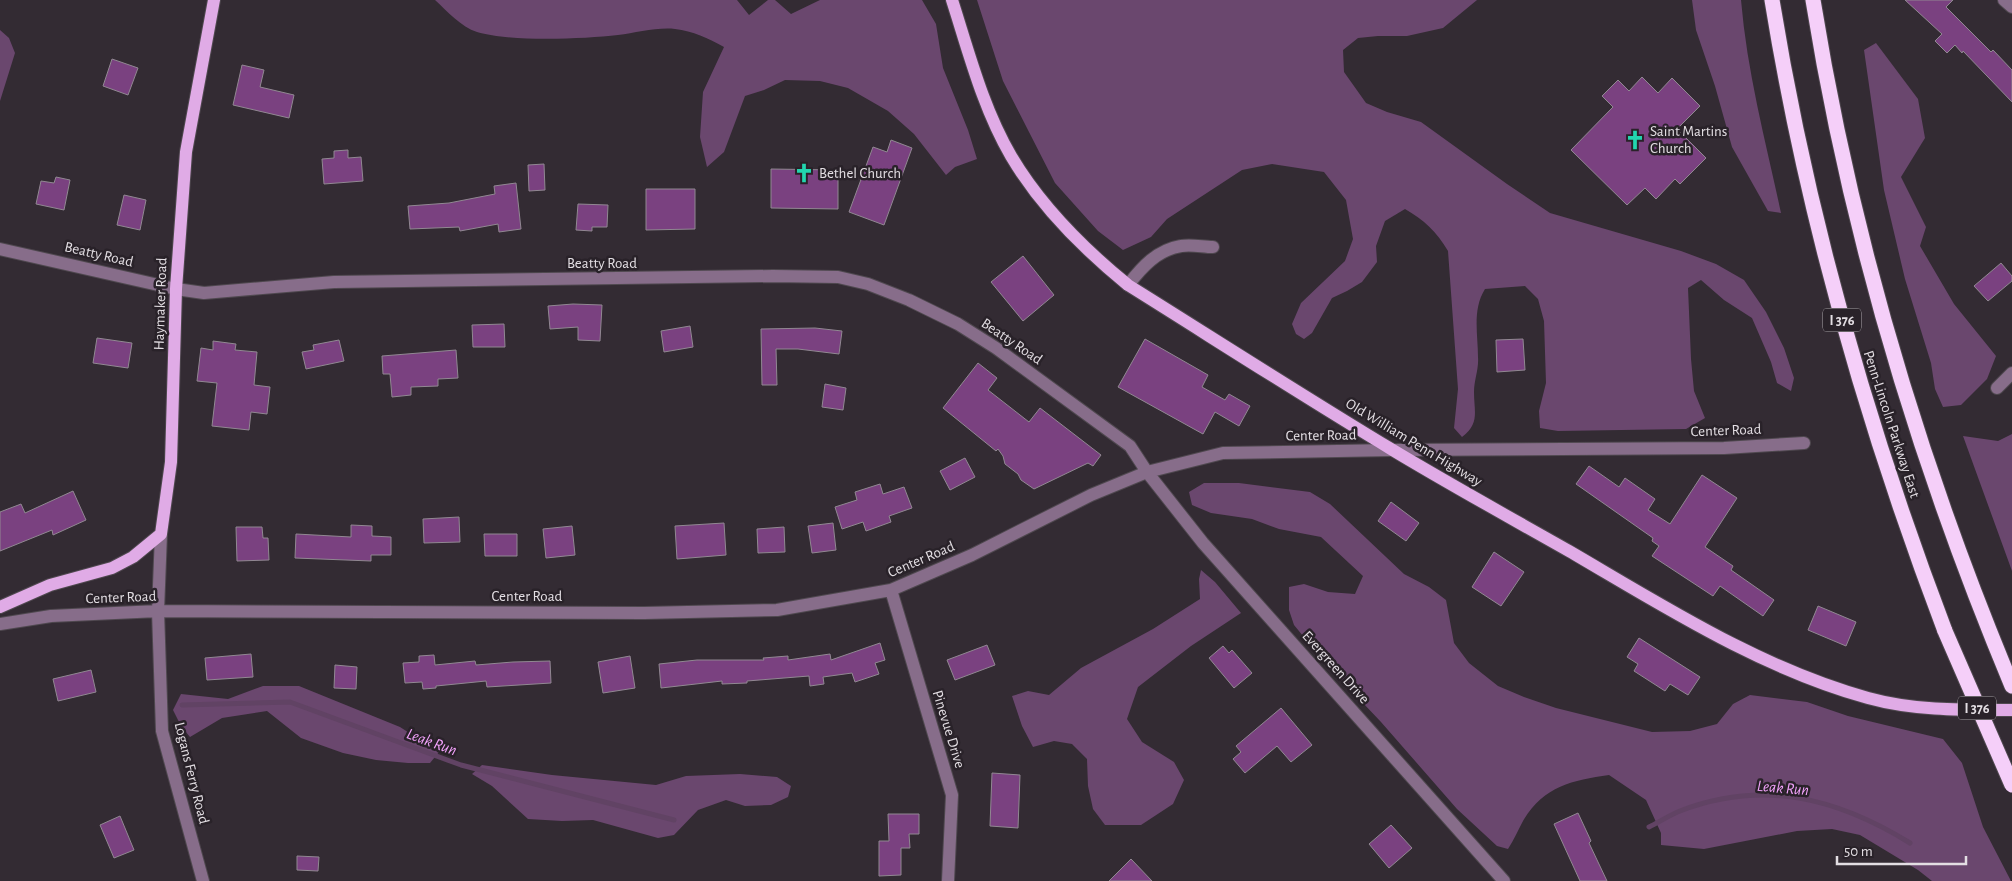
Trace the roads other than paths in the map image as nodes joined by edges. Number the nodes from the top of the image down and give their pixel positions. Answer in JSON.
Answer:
{"nodes":[{"id":1,"x":214,"y":0,"type":"edge"},
{"id":2,"x":952,"y":0,"type":"edge"},
{"id":3,"x":1772,"y":0,"type":"edge"},
{"id":4,"x":1813,"y":0,"type":"edge"},
{"id":5,"x":2004,"y":0,"type":"edge"},
{"id":6,"x":2012,"y":7,"type":"edge"},
{"id":7,"x":1213,"y":247,"type":"dead end"},
{"id":8,"x":0,"y":249,"type":"edge"},
{"id":9,"x":1128,"y":286,"type":"junction"},
{"id":10,"x":176,"y":289,"type":"junction"},
{"id":11,"x":2012,"y":373,"type":"edge"},
{"id":12,"x":1997,"y":388,"type":"dead end"},
{"id":13,"x":1804,"y":443,"type":"dead end"},
{"id":14,"x":1392,"y":450,"type":"junction"},
{"id":15,"x":1147,"y":472,"type":"junction"},
{"id":16,"x":161,"y":534,"type":"junction"},
{"id":17,"x":891,"y":590,"type":"junction"},
{"id":18,"x":0,"y":607,"type":"edge"},
{"id":19,"x":158,"y":611,"type":"junction"},
{"id":20,"x":0,"y":624,"type":"edge"},
{"id":21,"x":2012,"y":686,"type":"edge"},
{"id":22,"x":2012,"y":710,"type":"edge"},
{"id":23,"x":2012,"y":785,"type":"edge"},
{"id":24,"x":203,"y":881,"type":"edge"},
{"id":25,"x":948,"y":881,"type":"edge"},
{"id":26,"x":1504,"y":881,"type":"edge"}],
"edges":[{"from":1,"to":10,"type":"main road","name":"Haymaker Road"},
{"from":2,"to":9,"type":"main road","name":"Old William Penn Highway"},
{"from":3,"to":23,"type":"highway","name":"Penn-Lincoln Parkway East","number":"I 376","bridge":true},
{"from":4,"to":21,"type":"highway","name":"Penn-Lincoln Parkway East","number":"I 376"},
{"from":5,"to":6,"type":"street"},
{"from":7,"to":9,"type":"street"},
{"from":8,"to":10,"type":"street","name":"Beatty Road"},
{"from":9,"to":14,"type":"main road","name":"Old William Penn Highway"},
{"from":10,"to":15,"type":"street","name":"Beatty Road"},
{"from":10,"to":16,"type":"main road","name":"Haymaker Road"},
{"from":11,"to":12,"type":"street"},
{"from":13,"to":14,"type":"street","name":"Center Road"},
{"from":14,"to":15,"type":"street","name":"Center Road"},
{"from":14,"to":22,"type":"main road","name":"Old William Penn Highway"},
{"from":15,"to":17,"type":"street","name":"Center Road"},
{"from":15,"to":26,"type":"street","name":"Evergreen Drive"},
{"from":16,"to":18,"type":"main road"},
{"from":16,"to":19,"type":"street","name":"Haymaker Road"},
{"from":17,"to":19,"type":"street","name":"Center Road"},
{"from":17,"to":25,"type":"street","name":"Pinevue Drive"},
{"from":19,"to":20,"type":"street","name":"Center Road"},
{"from":19,"to":24,"type":"street","name":"Logans Ferry Road"}]}
